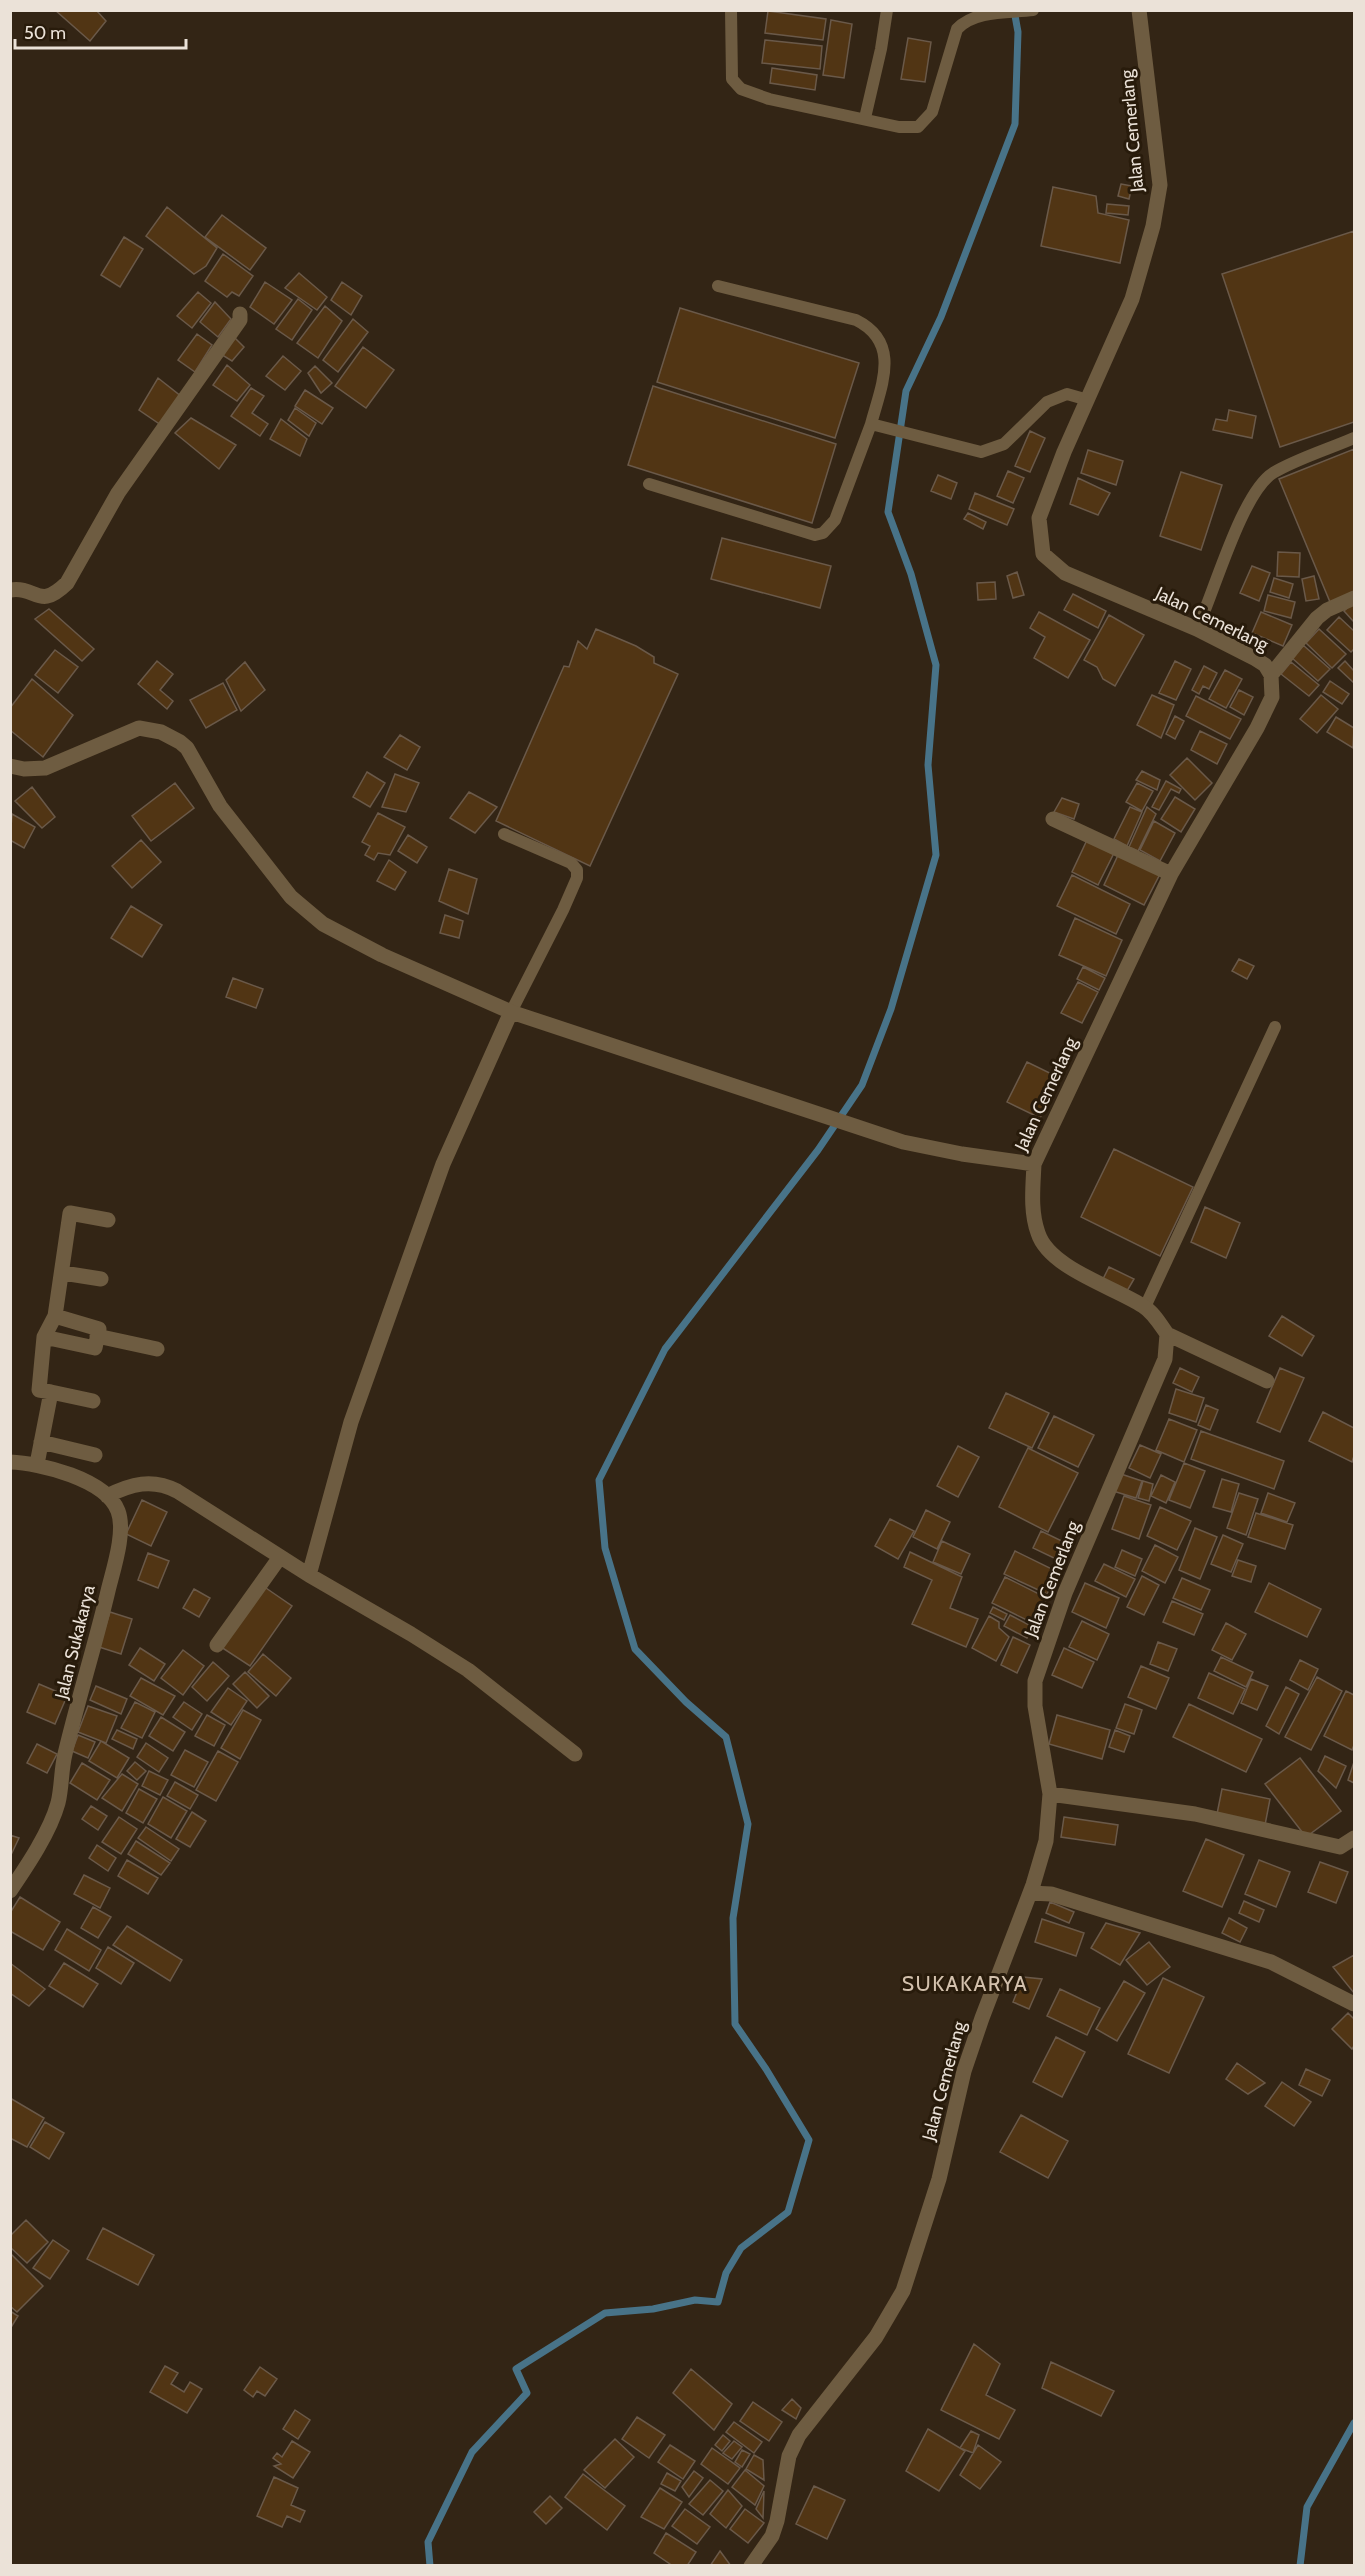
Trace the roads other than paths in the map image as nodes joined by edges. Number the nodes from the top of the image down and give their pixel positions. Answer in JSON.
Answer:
{"nodes":[{"id":1,"x":730,"y":10,"type":"edge"},
{"id":2,"x":887,"y":10,"type":"edge"},
{"id":3,"x":1033,"y":10,"type":"edge"},
{"id":4,"x":1139,"y":10,"type":"edge"},
{"id":5,"x":865,"y":118,"type":"junction"},
{"id":6,"x":718,"y":286,"type":"dead end"},
{"id":7,"x":240,"y":314,"type":"dead end"},
{"id":8,"x":1088,"y":400,"type":"junction"},
{"id":9,"x":871,"y":424,"type":"junction"},
{"id":10,"x":1354,"y":438,"type":"edge"},
{"id":11,"x":649,"y":484,"type":"dead end"},
{"id":12,"x":10,"y":590,"type":"edge"},
{"id":13,"x":1354,"y":598,"type":"edge"},
{"id":14,"x":1197,"y":629,"type":"junction"},
{"id":15,"x":1271,"y":675,"type":"junction"},
{"id":16,"x":10,"y":766,"type":"edge"},
{"id":17,"x":1053,"y":819,"type":"dead end"},
{"id":18,"x":504,"y":834,"type":"dead end"},
{"id":19,"x":1171,"y":874,"type":"junction"},
{"id":20,"x":511,"y":1012,"type":"junction"},
{"id":21,"x":1275,"y":1027,"type":"dead end"},
{"id":22,"x":1034,"y":1164,"type":"junction"},
{"id":23,"x":108,"y":1220,"type":"dead end"},
{"id":24,"x":63,"y":1273,"type":"junction"},
{"id":25,"x":101,"y":1279,"type":"dead end"},
{"id":26,"x":1145,"y":1307,"type":"junction"},
{"id":27,"x":55,"y":1316,"type":"junction"},
{"id":28,"x":1167,"y":1334,"type":"junction"},
{"id":29,"x":98,"y":1336,"type":"junction"},
{"id":30,"x":44,"y":1337,"type":"junction"},
{"id":31,"x":158,"y":1349,"type":"dead end"},
{"id":32,"x":1267,"y":1381,"type":"dead end"},
{"id":33,"x":51,"y":1392,"type":"junction"},
{"id":34,"x":93,"y":1401,"type":"dead end"},
{"id":35,"x":41,"y":1442,"type":"junction"},
{"id":36,"x":95,"y":1455,"type":"dead end"},
{"id":37,"x":10,"y":1462,"type":"edge"},
{"id":38,"x":37,"y":1464,"type":"junction"},
{"id":39,"x":107,"y":1496,"type":"junction"},
{"id":40,"x":280,"y":1557,"type":"junction"},
{"id":41,"x":309,"y":1575,"type":"junction"},
{"id":42,"x":218,"y":1645,"type":"dead end"},
{"id":43,"x":575,"y":1754,"type":"dead end"},
{"id":44,"x":1050,"y":1794,"type":"junction"},
{"id":45,"x":1354,"y":1838,"type":"edge"},
{"id":46,"x":10,"y":1891,"type":"edge"},
{"id":47,"x":1030,"y":1893,"type":"junction"},
{"id":48,"x":1354,"y":2004,"type":"edge"},
{"id":49,"x":751,"y":2565,"type":"edge"}],
"edges":[{"from":1,"to":5,"type":"lane"},
{"from":2,"to":5,"type":"lane"},
{"from":3,"to":5,"type":"lane"},
{"from":4,"to":8,"type":"street","name":"Jalan Cemerlang"},
{"from":6,"to":9,"type":"lane"},
{"from":7,"to":12,"type":"street"},
{"from":8,"to":9,"type":"lane"},
{"from":8,"to":14,"type":"street","name":"Jalan Cemerlang"},
{"from":9,"to":11,"type":"lane"},
{"from":10,"to":14,"type":"lane"},
{"from":13,"to":15,"type":"street"},
{"from":14,"to":15,"type":"street","name":"Jalan Cemerlang"},
{"from":15,"to":19,"type":"street","name":"Jalan Cemerlang"},
{"from":16,"to":20,"type":"street"},
{"from":17,"to":19,"type":"street"},
{"from":18,"to":20,"type":"lane"},
{"from":19,"to":22,"type":"street","name":"Jalan Cemerlang"},
{"from":20,"to":22,"type":"street"},
{"from":20,"to":41,"type":"street"},
{"from":21,"to":26,"type":"lane"},
{"from":22,"to":26,"type":"street","name":"Jalan Cemerlang"},
{"from":23,"to":24,"type":"street"},
{"from":24,"to":25,"type":"street"},
{"from":24,"to":27,"type":"street"},
{"from":26,"to":28,"type":"street","name":"Jalan Cemerlang"},
{"from":27,"to":29,"type":"street"},
{"from":27,"to":30,"type":"street"},
{"from":28,"to":32,"type":"street"},
{"from":28,"to":44,"type":"street","name":"Jalan Cemerlang"},
{"from":29,"to":30,"type":"street"},
{"from":29,"to":31,"type":"street"},
{"from":30,"to":33,"type":"street"},
{"from":33,"to":34,"type":"street"},
{"from":33,"to":35,"type":"street"},
{"from":35,"to":36,"type":"street"},
{"from":35,"to":38,"type":"street"},
{"from":37,"to":38,"type":"street"},
{"from":38,"to":39,"type":"street"},
{"from":39,"to":40,"type":"street"},
{"from":39,"to":46,"type":"street","name":"Jalan Sukakarya"},
{"from":40,"to":41,"type":"street"},
{"from":40,"to":42,"type":"street"},
{"from":41,"to":43,"type":"street"},
{"from":44,"to":45,"type":"street"},
{"from":44,"to":47,"type":"street","name":"Jalan Cemerlang"},
{"from":47,"to":48,"type":"street"},
{"from":47,"to":49,"type":"street","name":"Jalan Cemerlang"}]}
